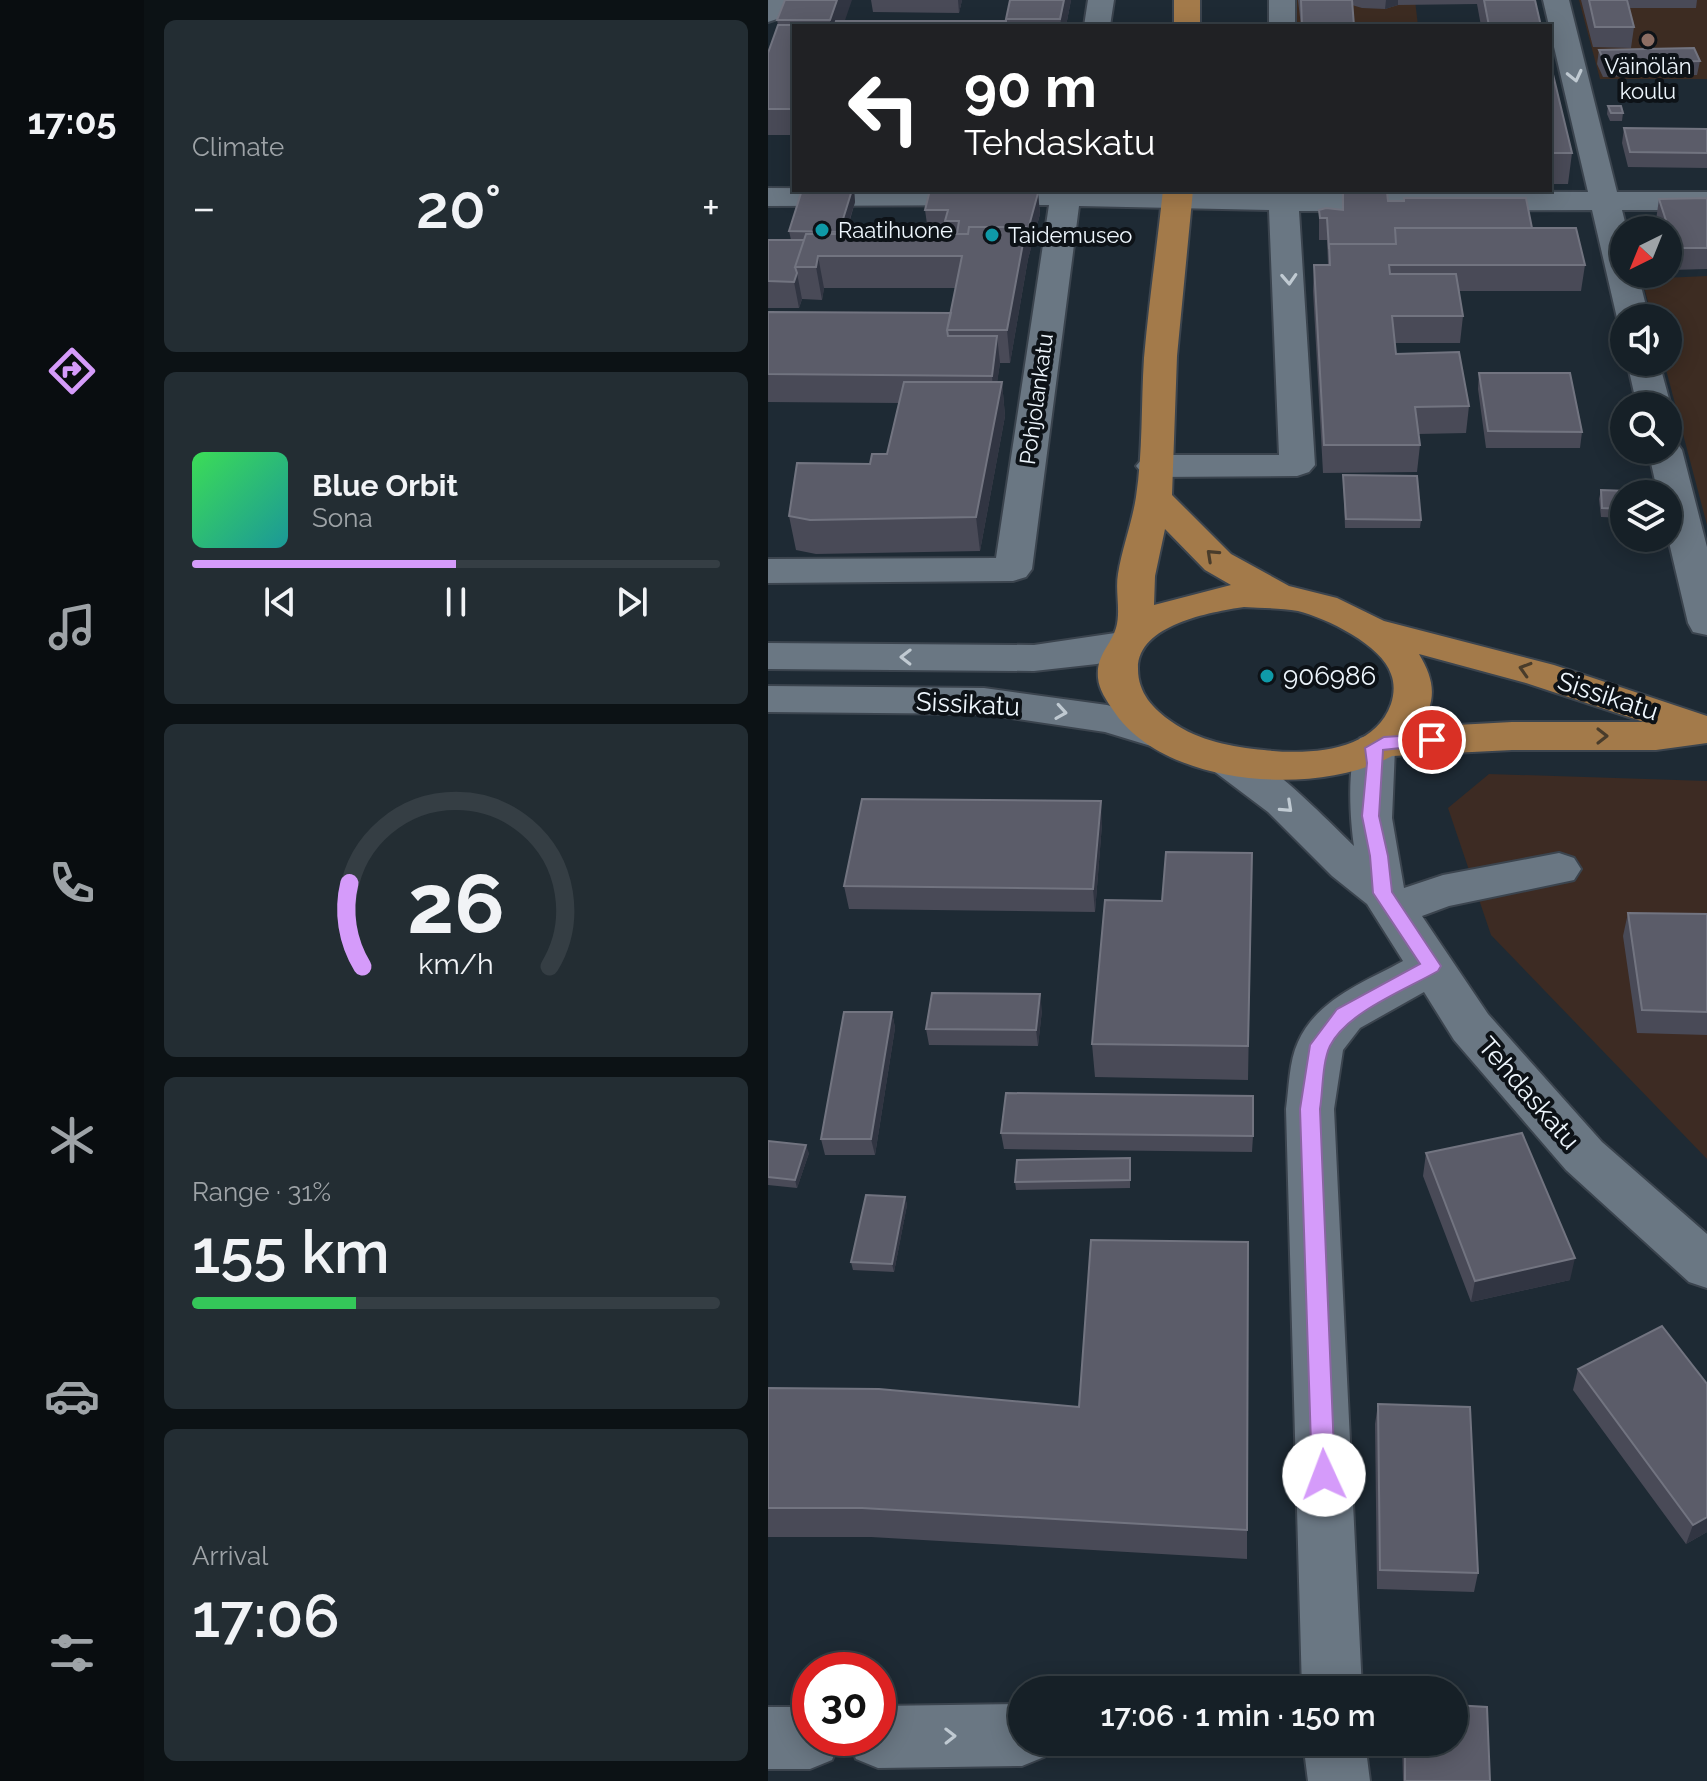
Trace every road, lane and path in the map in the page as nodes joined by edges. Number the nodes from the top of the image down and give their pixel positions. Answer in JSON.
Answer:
{"nodes":[{"id":1,"x":772,"y":0,"type":"edge"},
{"id":2,"x":1101,"y":0,"type":"edge"},
{"id":3,"x":1187,"y":0,"type":"edge"},
{"id":4,"x":1282,"y":0,"type":"edge"},
{"id":5,"x":1556,"y":0,"type":"edge"},
{"id":6,"x":768,"y":14,"type":"edge"},
{"id":7,"x":1097,"y":24,"type":"edge"},
{"id":8,"x":1187,"y":24,"type":"edge"},
{"id":9,"x":1282,"y":24,"type":"edge"},
{"id":10,"x":1057,"y":194,"type":"edge"},
{"id":11,"x":1177,"y":195,"type":"edge"},
{"id":12,"x":1284,"y":196,"type":"edge"},
{"id":13,"x":768,"y":197,"type":"edge"},
{"id":14,"x":1604,"y":201,"type":"junction"},
{"id":15,"x":1707,"y":201,"type":"edge"},
{"id":16,"x":1630,"y":304,"type":"edge"},
{"id":17,"x":1668,"y":464,"type":"edge"},
{"id":18,"x":1154,"y":481,"type":"junction"},
{"id":19,"x":768,"y":571,"type":"edge"},
{"id":20,"x":1278,"y":596,"type":"junction"},
{"id":21,"x":1707,"y":623,"type":"edge"},
{"id":22,"x":1371,"y":630,"type":"junction"},
{"id":23,"x":1128,"y":639,"type":"junction"},
{"id":24,"x":768,"y":656,"type":"edge"},
{"id":25,"x":768,"y":699,"type":"edge"},
{"id":26,"x":1706,"y":730,"type":"edge"},
{"id":27,"x":1164,"y":736,"type":"junction"},
{"id":28,"x":1379,"y":745,"type":"junction"},
{"id":29,"x":1226,"y":759,"type":"junction"},
{"id":30,"x":1559,"y":869,"type":"dead end"},
{"id":31,"x":1388,"y":901,"type":"junction"},
{"id":32,"x":1432,"y":966,"type":"junction"},
{"id":33,"x":1707,"y":1266,"type":"edge"},
{"id":34,"x":1331,"y":1676,"type":"edge"},
{"id":35,"x":1008,"y":1735,"type":"edge"},
{"id":36,"x":896,"y":1737,"type":"edge"},
{"id":37,"x":768,"y":1738,"type":"edge"},
{"id":38,"x":792,"y":1738,"type":"edge"},
{"id":39,"x":1336,"y":1756,"type":"edge"},
{"id":40,"x":1339,"y":1781,"type":"edge"}],
"edges":[{"from":1,"to":6,"type":"street"},
{"from":2,"to":7,"type":"street"},
{"from":3,"to":8,"type":"main road"},
{"from":4,"to":9,"type":"street"},
{"from":5,"to":14,"type":"street","one_way":true},
{"from":10,"to":11,"type":"street"},
{"from":10,"to":13,"type":"street"},
{"from":10,"to":19,"type":"street","name":"Pohjolankatu"},
{"from":11,"to":12,"type":"street"},
{"from":11,"to":18,"type":"main road"},
{"from":12,"to":14,"type":"street"},
{"from":12,"to":18,"type":"street","one_way":true},
{"from":14,"to":15,"type":"street"},
{"from":14,"to":16,"type":"street"},
{"from":17,"to":21,"type":"street"},
{"from":20,"to":18,"type":"main road","one_way":true},
{"from":18,"to":23,"type":"main road"},
{"from":20,"to":22,"type":"main road"},
{"from":20,"to":23,"type":"main road"},
{"from":26,"to":22,"type":"main road","name":"Sissikatu","one_way":true},
{"from":22,"to":28,"type":"main road"},
{"from":23,"to":24,"type":"street","name":"Sissikatu","one_way":true},
{"from":23,"to":27,"type":"main road"},
{"from":25,"to":27,"type":"street","name":"Sissikatu","one_way":true},
{"from":28,"to":26,"type":"main road","name":"Sissikatu","one_way":true},
{"from":27,"to":29,"type":"main road"},
{"from":28,"to":29,"type":"main road"},
{"from":28,"to":31,"type":"street","name":"Tehdaskatu"},
{"from":29,"to":31,"type":"street","name":"Tehdaskatu","one_way":true},
{"from":30,"to":31,"type":"street"},
{"from":31,"to":32,"type":"street","name":"Tehdaskatu"},
{"from":32,"to":33,"type":"street","name":"Tehdaskatu"},
{"from":32,"to":34,"type":"street"},
{"from":36,"to":35,"type":"street","one_way":true},
{"from":37,"to":38,"type":"street"},
{"from":39,"to":40,"type":"street"}]}
